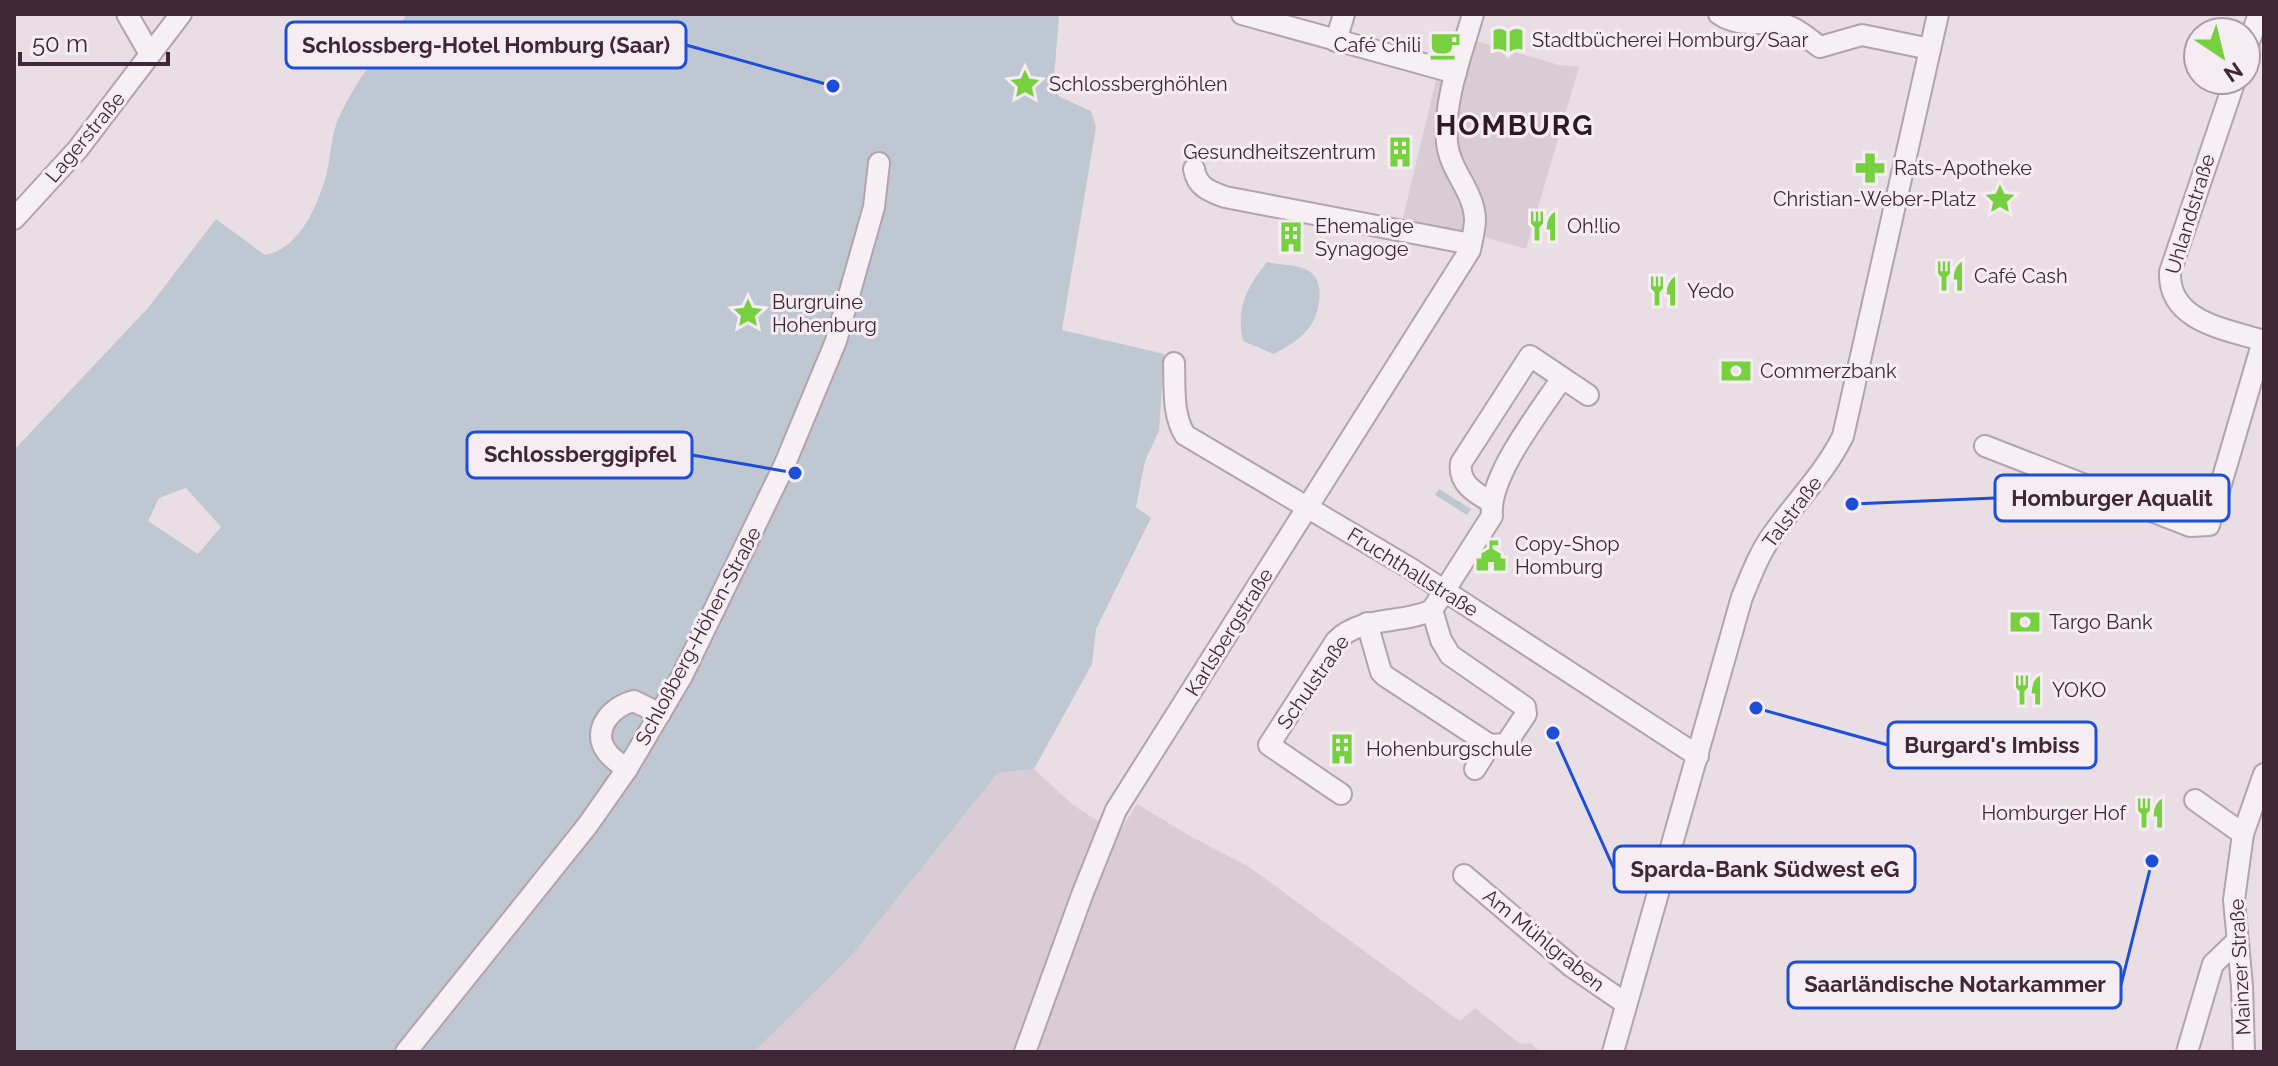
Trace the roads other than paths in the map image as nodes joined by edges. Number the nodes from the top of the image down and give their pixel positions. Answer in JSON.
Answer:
{"nodes":[{"id":1,"x":127,"y":14,"type":"edge"},
{"id":2,"x":181,"y":14,"type":"edge"},
{"id":3,"x":1242,"y":14,"type":"edge"},
{"id":4,"x":1344,"y":14,"type":"edge"},
{"id":5,"x":1473,"y":14,"type":"edge"},
{"id":6,"x":1719,"y":14,"type":"edge"},
{"id":7,"x":1938,"y":14,"type":"edge"},
{"id":8,"x":1336,"y":41,"type":"junction"},
{"id":9,"x":1930,"y":49,"type":"junction"},
{"id":10,"x":150,"y":54,"type":"junction"},
{"id":11,"x":1456,"y":73,"type":"junction"},
{"id":12,"x":2230,"y":96,"type":"edge"},
{"id":13,"x":879,"y":163,"type":"dead end"},
{"id":14,"x":1194,"y":169,"type":"dead end"},
{"id":15,"x":14,"y":219,"type":"edge"},
{"id":16,"x":1472,"y":238,"type":"junction"},
{"id":17,"x":2264,"y":341,"type":"edge"},
{"id":18,"x":1174,"y":363,"type":"dead end"},
{"id":19,"x":1562,"y":378,"type":"junction"},
{"id":20,"x":1588,"y":395,"type":"dead end"},
{"id":21,"x":1985,"y":446,"type":"dead end"},
{"id":22,"x":1491,"y":502,"type":"junction"},
{"id":23,"x":1309,"y":508,"type":"junction"},
{"id":24,"x":1445,"y":590,"type":"junction"},
{"id":25,"x":1432,"y":610,"type":"junction"},
{"id":26,"x":1367,"y":623,"type":"junction"},
{"id":27,"x":660,"y":714,"type":"junction"},
{"id":28,"x":1490,"y":745,"type":"junction"},
{"id":29,"x":1698,"y":756,"type":"junction"},
{"id":30,"x":627,"y":769,"type":"junction"},
{"id":31,"x":1475,"y":769,"type":"dead end"},
{"id":32,"x":2264,"y":774,"type":"edge"},
{"id":33,"x":1341,"y":794,"type":"dead end"},
{"id":34,"x":2195,"y":800,"type":"dead end"},
{"id":35,"x":2243,"y":834,"type":"junction"},
{"id":36,"x":1464,"y":875,"type":"dead end"},
{"id":37,"x":2237,"y":941,"type":"junction"},
{"id":38,"x":1625,"y":1003,"type":"junction"},
{"id":39,"x":406,"y":1052,"type":"edge"},
{"id":40,"x":1025,"y":1052,"type":"edge"},
{"id":41,"x":1613,"y":1052,"type":"edge"},
{"id":42,"x":2187,"y":1052,"type":"edge"},
{"id":43,"x":2244,"y":1052,"type":"edge"}],
"edges":[{"from":1,"to":10,"type":"street"},
{"from":2,"to":10,"type":"street","name":"Lagerstraße"},
{"from":3,"to":8,"type":"street"},
{"from":4,"to":8,"type":"street"},
{"from":5,"to":11,"type":"street"},
{"from":6,"to":9,"type":"street"},
{"from":7,"to":9,"type":"street","name":"Talstraße"},
{"from":8,"to":11,"type":"street"},
{"from":9,"to":29,"type":"street","name":"Talstraße"},
{"from":10,"to":15,"type":"street","name":"Lagerstraße"},
{"from":11,"to":16,"type":"street"},
{"from":12,"to":17,"type":"street","name":"Uhlandstraße"},
{"from":13,"to":27,"type":"street","name":"Schloßberg-Höhen-Straße"},
{"from":14,"to":16,"type":"street"},
{"from":16,"to":23,"type":"street","name":"Karlsbergstraße"},
{"from":17,"to":21,"type":"street","name":"Uhlandstraße"},
{"from":18,"to":23,"type":"street","name":"Fruchthallstraße"},
{"from":19,"to":20,"type":"street"},
{"from":19,"to":22,"type":"street"},
{"from":19,"to":22,"type":"street"},
{"from":22,"to":24,"type":"street"},
{"from":23,"to":24,"type":"street","name":"Fruchthallstraße"},
{"from":23,"to":40,"type":"street","name":"Karlsbergstraße"},
{"from":24,"to":25,"type":"street"},
{"from":24,"to":29,"type":"street","name":"Fruchthallstraße"},
{"from":25,"to":26,"type":"street","name":"Schulstraße"},
{"from":25,"to":28,"type":"street"},
{"from":26,"to":28,"type":"street"},
{"from":26,"to":33,"type":"street","name":"Schulstraße"},
{"from":27,"to":30,"type":"street","name":"Schloßberg-Höhen-Straße"},
{"from":27,"to":30,"type":"street"},
{"from":28,"to":31,"type":"street"},
{"from":29,"to":38,"type":"street","name":"Talstraße"},
{"from":30,"to":39,"type":"street","name":"Schloßberg-Höhen-Straße"},
{"from":32,"to":35,"type":"street","name":"Mainzer Straße"},
{"from":34,"to":35,"type":"street"},
{"from":35,"to":37,"type":"street","name":"Mainzer Straße"},
{"from":36,"to":38,"type":"street","name":"Am Mühlgraben"},
{"from":37,"to":42,"type":"street"},
{"from":37,"to":43,"type":"street","name":"Mainzer Straße"},
{"from":38,"to":41,"type":"street","name":"Talstraße"}]}
